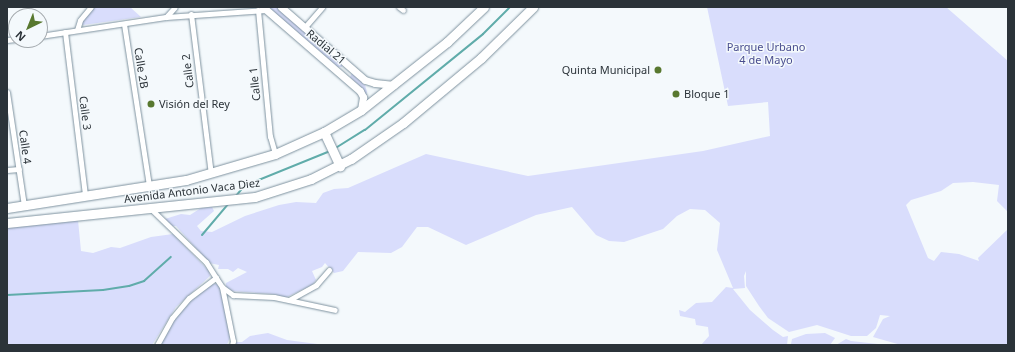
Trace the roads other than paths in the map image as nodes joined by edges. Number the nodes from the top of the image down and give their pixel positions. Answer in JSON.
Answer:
{"nodes":[{"id":1,"x":91,"y":7,"type":"edge"},
{"id":2,"x":175,"y":7,"type":"edge"},
{"id":3,"x":281,"y":7,"type":"edge"},
{"id":4,"x":322,"y":7,"type":"edge"},
{"id":5,"x":484,"y":7,"type":"edge"},
{"id":6,"x":533,"y":7,"type":"edge"},
{"id":7,"x":262,"y":9,"type":"edge"},
{"id":8,"x":191,"y":14,"type":"junction"},
{"id":9,"x":166,"y":17,"type":"junction"},
{"id":10,"x":124,"y":24,"type":"junction"},
{"id":11,"x":304,"y":28,"type":"junction"},
{"id":12,"x":77,"y":30,"type":"junction"},
{"id":13,"x":64,"y":32,"type":"junction"},
{"id":14,"x":48,"y":35,"type":"edge"},
{"id":15,"x":349,"y":67,"type":"junction"},
{"id":16,"x":342,"y":74,"type":"junction"},
{"id":17,"x":394,"y":85,"type":"junction"},
{"id":18,"x":7,"y":92,"type":"edge"},
{"id":19,"x":8,"y":110,"type":"edge"},
{"id":20,"x":361,"y":110,"type":"junction"},
{"id":21,"x":326,"y":136,"type":"junction"},
{"id":22,"x":275,"y":154,"type":"junction"},
{"id":23,"x":338,"y":163,"type":"junction"},
{"id":24,"x":18,"y":169,"type":"junction"},
{"id":25,"x":7,"y":170,"type":"edge"},
{"id":26,"x":211,"y":174,"type":"junction"},
{"id":27,"x":149,"y":186,"type":"junction"},
{"id":28,"x":85,"y":196,"type":"junction"},
{"id":29,"x":24,"y":206,"type":"junction"},
{"id":30,"x":7,"y":208,"type":"edge"},
{"id":31,"x":150,"y":208,"type":"junction"},
{"id":32,"x":7,"y":223,"type":"edge"},
{"id":33,"x":329,"y":270,"type":"dead end"},
{"id":34,"x":216,"y":278,"type":"junction"},
{"id":35,"x":222,"y":287,"type":"junction"},
{"id":36,"x":289,"y":300,"type":"junction"},
{"id":37,"x":335,"y":310,"type":"dead end"},
{"id":38,"x":157,"y":345,"type":"edge"},
{"id":39,"x":232,"y":345,"type":"edge"}],
"edges":[{"from":1,"to":12,"type":"street"},
{"from":2,"to":9,"type":"street"},
{"from":3,"to":11,"type":"street","name":"Radial 21"},
{"from":4,"to":11,"type":"street"},
{"from":5,"to":17,"type":"highway","name":"Avenida Antonio Vaca Diez"},
{"from":6,"to":23,"type":"highway","name":"Avenida Antonio Vaca Diez"},
{"from":7,"to":8,"type":"street"},
{"from":7,"to":16,"type":"street","name":"Radial 21"},
{"from":7,"to":22,"type":"street","name":"Calle 1"},
{"from":8,"to":9,"type":"street"},
{"from":8,"to":26,"type":"street","name":"Calle 2"},
{"from":9,"to":10,"type":"street"},
{"from":10,"to":12,"type":"street"},
{"from":10,"to":27,"type":"street","name":"Calle 2B"},
{"from":11,"to":15,"type":"street","name":"Radial 21"},
{"from":12,"to":13,"type":"street"},
{"from":13,"to":14,"type":"street"},
{"from":13,"to":28,"type":"street","name":"Calle 3"},
{"from":15,"to":16,"type":"street"},
{"from":15,"to":17,"type":"street","name":"Radial 21"},
{"from":16,"to":20,"type":"street","name":"Radial 21"},
{"from":17,"to":20,"type":"highway","name":"Avenida Antonio Vaca Diez"},
{"from":18,"to":19,"type":"street","name":"Calle 4"},
{"from":19,"to":24,"type":"street","name":"Calle 4"},
{"from":20,"to":21,"type":"highway","name":"Avenida Antonio Vaca Diez"},
{"from":21,"to":22,"type":"highway","name":"Avenida Antonio Vaca Diez"},
{"from":21,"to":23,"type":"highway"},
{"from":22,"to":26,"type":"highway","name":"Avenida Antonio Vaca Diez"},
{"from":23,"to":31,"type":"highway","name":"Avenida Antonio Vaca Diez"},
{"from":24,"to":25,"type":"street"},
{"from":24,"to":29,"type":"street","name":"Calle 4"},
{"from":26,"to":27,"type":"highway","name":"Avenida Antonio Vaca Diez"},
{"from":27,"to":28,"type":"highway","name":"Avenida Antonio Vaca Diez"},
{"from":28,"to":29,"type":"highway","name":"Avenida Antonio Vaca Diez"},
{"from":29,"to":30,"type":"highway","name":"Avenida Antonio Vaca Diez"},
{"from":31,"to":32,"type":"highway","name":"Avenida Antonio Vaca Diez"},
{"from":31,"to":34,"type":"street"},
{"from":33,"to":36,"type":"street"},
{"from":34,"to":35,"type":"street"},
{"from":34,"to":38,"type":"street"},
{"from":35,"to":36,"type":"street"},
{"from":35,"to":39,"type":"street"},
{"from":36,"to":37,"type":"street"}]}
